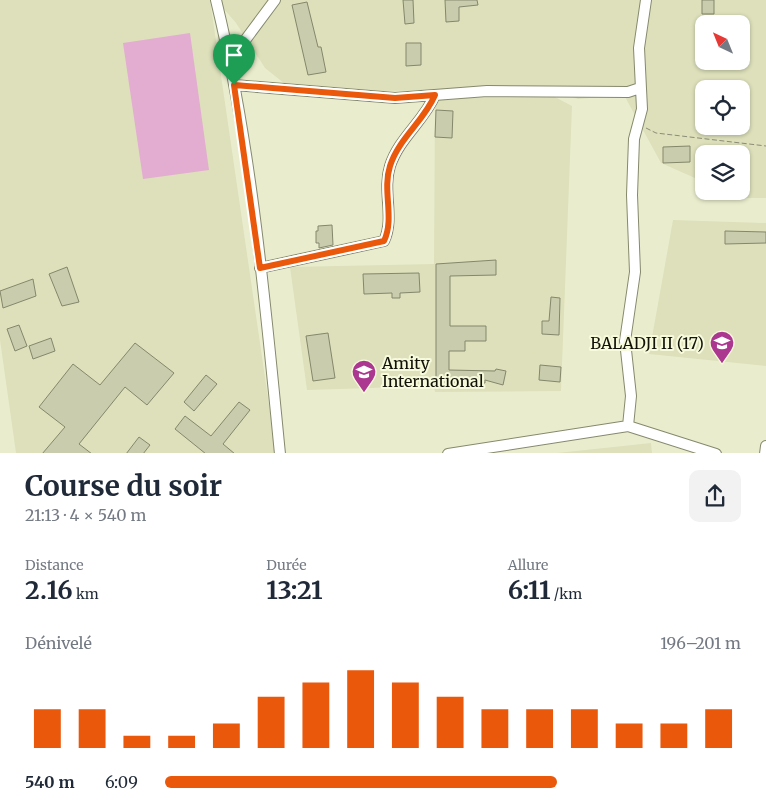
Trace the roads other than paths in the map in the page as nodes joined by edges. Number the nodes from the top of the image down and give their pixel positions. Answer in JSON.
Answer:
{"nodes":[{"id":1,"x":216,"y":0,"type":"edge"},
{"id":2,"x":275,"y":0,"type":"edge"},
{"id":3,"x":646,"y":0,"type":"edge"},
{"id":4,"x":230,"y":68,"type":"junction"},
{"id":5,"x":234,"y":85,"type":"junction"},
{"id":6,"x":640,"y":88,"type":"junction"},
{"id":7,"x":435,"y":95,"type":"junction"},
{"id":8,"x":260,"y":268,"type":"junction"},
{"id":9,"x":628,"y":426,"type":"junction"},
{"id":10,"x":280,"y":453,"type":"edge"},
{"id":11,"x":454,"y":453,"type":"edge"},
{"id":12,"x":713,"y":453,"type":"edge"}],
"edges":[{"from":1,"to":4,"type":"street"},
{"from":2,"to":4,"type":"street"},
{"from":3,"to":6,"type":"street"},
{"from":4,"to":5,"type":"street"},
{"from":5,"to":7,"type":"street"},
{"from":5,"to":8,"type":"street"},
{"from":6,"to":7,"type":"street"},
{"from":6,"to":9,"type":"street"},
{"from":7,"to":8,"type":"street"},
{"from":8,"to":10,"type":"street"},
{"from":9,"to":11,"type":"street"},
{"from":9,"to":12,"type":"street"}]}
